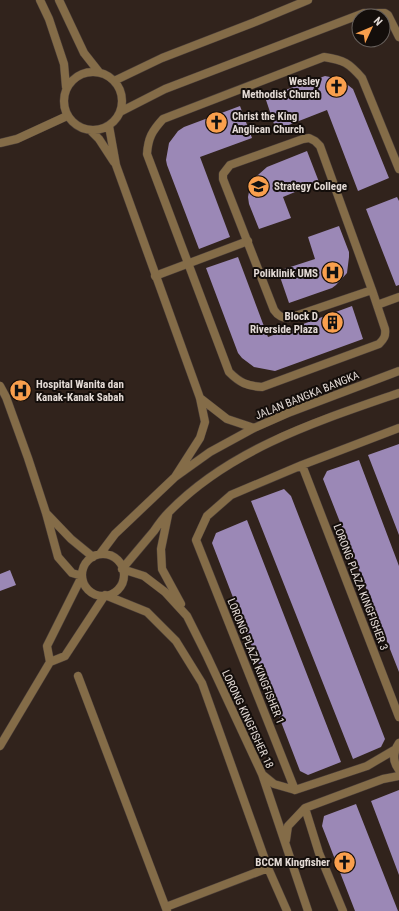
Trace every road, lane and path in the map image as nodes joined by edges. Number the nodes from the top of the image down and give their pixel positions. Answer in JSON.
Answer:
{"nodes":[{"id":1,"x":40,"y":0,"type":"edge"},
{"id":2,"x":59,"y":0,"type":"edge"},
{"id":3,"x":308,"y":0,"type":"edge"},
{"id":4,"x":399,"y":37,"type":"edge"},
{"id":5,"x":99,"y":72,"type":"junction"},
{"id":6,"x":114,"y":81,"type":"junction"},
{"id":7,"x":66,"y":87,"type":"junction"},
{"id":8,"x":120,"y":112,"type":"junction"},
{"id":9,"x":67,"y":116,"type":"junction"},
{"id":10,"x":109,"y":126,"type":"junction"},
{"id":11,"x":91,"y":131,"type":"junction"},
{"id":12,"x":0,"y":143,"type":"edge"},
{"id":13,"x":116,"y":165,"type":"junction"},
{"id":14,"x":399,"y":169,"type":"edge"},
{"id":15,"x":248,"y":242,"type":"junction"},
{"id":16,"x":188,"y":263,"type":"junction"},
{"id":17,"x":155,"y":276,"type":"junction"},
{"id":18,"x":372,"y":290,"type":"junction"},
{"id":19,"x":399,"y":297,"type":"edge"},
{"id":20,"x":377,"y":305,"type":"junction"},
{"id":21,"x":399,"y":371,"type":"edge"},
{"id":22,"x":0,"y":386,"type":"edge"},
{"id":23,"x":399,"y":393,"type":"edge"},
{"id":24,"x":200,"y":398,"type":"junction"},
{"id":25,"x":254,"y":428,"type":"junction"},
{"id":26,"x":399,"y":428,"type":"edge"},
{"id":27,"x":302,"y":465,"type":"junction"},
{"id":28,"x":175,"y":477,"type":"junction"},
{"id":29,"x":168,"y":512,"type":"junction"},
{"id":30,"x":46,"y":513,"type":"junction"},
{"id":31,"x":96,"y":556,"type":"junction"},
{"id":32,"x":122,"y":569,"type":"junction"},
{"id":33,"x":82,"y":576,"type":"junction"},
{"id":34,"x":106,"y":595,"type":"junction"},
{"id":35,"x":187,"y":616,"type":"junction"},
{"id":36,"x":50,"y":662,"type":"junction"},
{"id":37,"x":78,"y":676,"type":"dead end"},
{"id":38,"x":399,"y":717,"type":"edge"},
{"id":39,"x":0,"y":746,"type":"edge"},
{"id":40,"x":397,"y":746,"type":"edge"},
{"id":41,"x":399,"y":770,"type":"edge"},
{"id":42,"x":262,"y":774,"type":"junction"},
{"id":43,"x":399,"y":776,"type":"edge"},
{"id":44,"x":295,"y":790,"type":"junction"},
{"id":45,"x":305,"y":808,"type":"junction"},
{"id":46,"x":285,"y":843,"type":"junction"},
{"id":47,"x":268,"y":868,"type":"junction"},
{"id":48,"x":166,"y":909,"type":"edge"},
{"id":49,"x":287,"y":911,"type":"edge"},
{"id":50,"x":308,"y":911,"type":"edge"},
{"id":51,"x":343,"y":911,"type":"edge"}],
"edges":[{"from":1,"to":7,"type":"street"},
{"from":2,"to":5,"type":"street"},
{"from":3,"to":6,"type":"street"},
{"from":4,"to":8,"type":"street"},
{"from":5,"to":6,"type":"street"},
{"from":5,"to":7,"type":"street"},
{"from":6,"to":8,"type":"street"},
{"from":7,"to":9,"type":"street"},
{"from":8,"to":10,"type":"street"},
{"from":9,"to":11,"type":"street"},
{"from":9,"to":12,"type":"street"},
{"from":10,"to":11,"type":"street"},
{"from":10,"to":13,"type":"street"},
{"from":11,"to":13,"type":"street"},
{"from":13,"to":17,"type":"street"},
{"from":14,"to":16,"type":"street"},
{"from":15,"to":16,"type":"street"},
{"from":15,"to":18,"type":"street"},
{"from":15,"to":18,"type":"street"},
{"from":16,"to":17,"type":"street"},
{"from":16,"to":20,"type":"street"},
{"from":17,"to":24,"type":"street"},
{"from":18,"to":20,"type":"street"},
{"from":19,"to":20,"type":"street"},
{"from":21,"to":25,"type":"street","name":"JALAN BANGKA BANGKA"},
{"from":22,"to":30,"type":"street"},
{"from":23,"to":29,"type":"street"},
{"from":24,"to":25,"type":"street"},
{"from":24,"to":28,"type":"street"},
{"from":25,"to":28,"type":"street","name":"JALAN BANGKA BANGKA"},
{"from":26,"to":27,"type":"street"},
{"from":27,"to":38,"type":"street","name":"LORONG PLAZA KINGFISHER 3"},
{"from":27,"to":44,"type":"street","name":"LORONG PLAZA KINGFISHER 1"},
{"from":28,"to":31,"type":"street","name":"JALAN BANGKA BANGKA"},
{"from":29,"to":32,"type":"street"},
{"from":29,"to":35,"type":"street"},
{"from":30,"to":31,"type":"street"},
{"from":30,"to":33,"type":"street"},
{"from":31,"to":32,"type":"street"},
{"from":31,"to":33,"type":"street"},
{"from":32,"to":34,"type":"street"},
{"from":32,"to":35,"type":"street","name":"LORONG KINGFISHER 18"},
{"from":33,"to":34,"type":"street"},
{"from":33,"to":36,"type":"street"},
{"from":34,"to":36,"type":"street"},
{"from":34,"to":47,"type":"street"},
{"from":35,"to":42,"type":"street","name":"LORONG KINGFISHER 18"},
{"from":36,"to":39,"type":"street"},
{"from":37,"to":48,"type":"street"},
{"from":40,"to":41,"type":"street"},
{"from":40,"to":44,"type":"street"},
{"from":42,"to":44,"type":"street"},
{"from":42,"to":46,"type":"street","name":"LORONG KINGFISHER 18"},
{"from":43,"to":45,"type":"street"},
{"from":45,"to":46,"type":"street"},
{"from":45,"to":51,"type":"street"},
{"from":46,"to":50,"type":"street","name":"LORONG KINGFISHER 18"},
{"from":47,"to":48,"type":"street"},
{"from":47,"to":49,"type":"street"}]}
